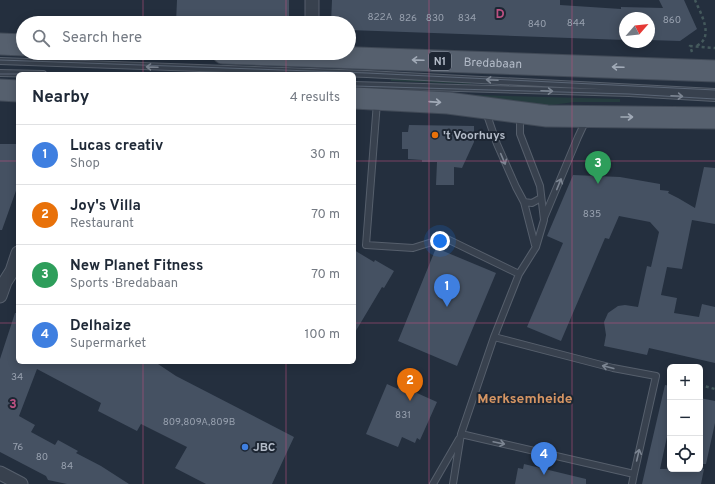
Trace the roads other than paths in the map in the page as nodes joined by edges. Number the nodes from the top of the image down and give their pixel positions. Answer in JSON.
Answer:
{"nodes":[{"id":1,"x":312,"y":0,"type":"edge"},
{"id":2,"x":312,"y":16,"type":"edge"},
{"id":3,"x":0,"y":44,"type":"edge"},
{"id":4,"x":16,"y":45,"type":"edge"},
{"id":5,"x":356,"y":57,"type":"edge"},
{"id":6,"x":0,"y":62,"type":"edge"},
{"id":7,"x":715,"y":71,"type":"edge"},
{"id":8,"x":0,"y":72,"type":"edge"},
{"id":9,"x":305,"y":72,"type":"edge"},
{"id":10,"x":16,"y":73,"type":"edge"},
{"id":11,"x":356,"y":74,"type":"edge"},
{"id":12,"x":356,"y":85,"type":"edge"},
{"id":13,"x":0,"y":90,"type":"edge"},
{"id":14,"x":16,"y":91,"type":"edge"},
{"id":15,"x":715,"y":92,"type":"edge"},
{"id":16,"x":356,"y":98,"type":"edge"},
{"id":17,"x":715,"y":98,"type":"edge"},
{"id":18,"x":377,"y":99,"type":"junction"},
{"id":19,"x":485,"y":109,"type":"junction"},
{"id":20,"x":520,"y":113,"type":"junction"},
{"id":21,"x":588,"y":117,"type":"junction"},
{"id":22,"x":715,"y":118,"type":"edge"},
{"id":23,"x":541,"y":198,"type":"junction"},
{"id":24,"x":524,"y":202,"type":"junction"},
{"id":25,"x":544,"y":220,"type":"junction"},
{"id":26,"x":536,"y":247,"type":"junction"},
{"id":27,"x":16,"y":259,"type":"edge"},
{"id":28,"x":519,"y":274,"type":"junction"},
{"id":29,"x":0,"y":296,"type":"edge"},
{"id":30,"x":494,"y":337,"type":"junction"},
{"id":31,"x":461,"y":434,"type":"junction"},
{"id":32,"x":0,"y":473,"type":"edge"},
{"id":33,"x":634,"y":474,"type":"junction"},
{"id":34,"x":22,"y":484,"type":"edge"},
{"id":35,"x":433,"y":484,"type":"edge"},
{"id":36,"x":453,"y":484,"type":"edge"},
{"id":37,"x":632,"y":484,"type":"edge"}],
"edges":[{"from":1,"to":2,"type":"street"},
{"from":3,"to":4,"type":"main road"},
{"from":7,"to":5,"type":"main road","name":"Bredabaan","number":"N1","one_way":true},
{"from":9,"to":6,"type":"lane","one_way":true},
{"from":8,"to":10,"type":"lane"},
{"from":15,"to":11,"type":"lane","one_way":true},
{"from":12,"to":17,"type":"lane","one_way":true},
{"from":13,"to":14,"type":"main road"},
{"from":16,"to":18,"type":"main road"},
{"from":18,"to":19,"type":"main road","one_way":true},
{"from":18,"to":28,"type":"lane"},
{"from":19,"to":20,"type":"main road"},
{"from":19,"to":24,"type":"lane","one_way":true},
{"from":20,"to":21,"type":"main road"},
{"from":20,"to":23,"type":"lane"},
{"from":21,"to":22,"type":"main road","one_way":true},
{"from":25,"to":21,"type":"lane","one_way":true},
{"from":23,"to":24,"type":"lane"},
{"from":23,"to":25,"type":"lane"},
{"from":24,"to":26,"type":"lane"},
{"from":25,"to":26,"type":"lane"},
{"from":26,"to":28,"type":"lane"},
{"from":27,"to":29,"type":"street"},
{"from":28,"to":30,"type":"lane"},
{"from":30,"to":31,"type":"lane"},
{"from":33,"to":30,"type":"lane","one_way":true},
{"from":31,"to":33,"type":"lane","one_way":true},
{"from":31,"to":35,"type":"lane"},
{"from":31,"to":36,"type":"lane"},
{"from":32,"to":34,"type":"street"},
{"from":33,"to":37,"type":"lane"}]}
